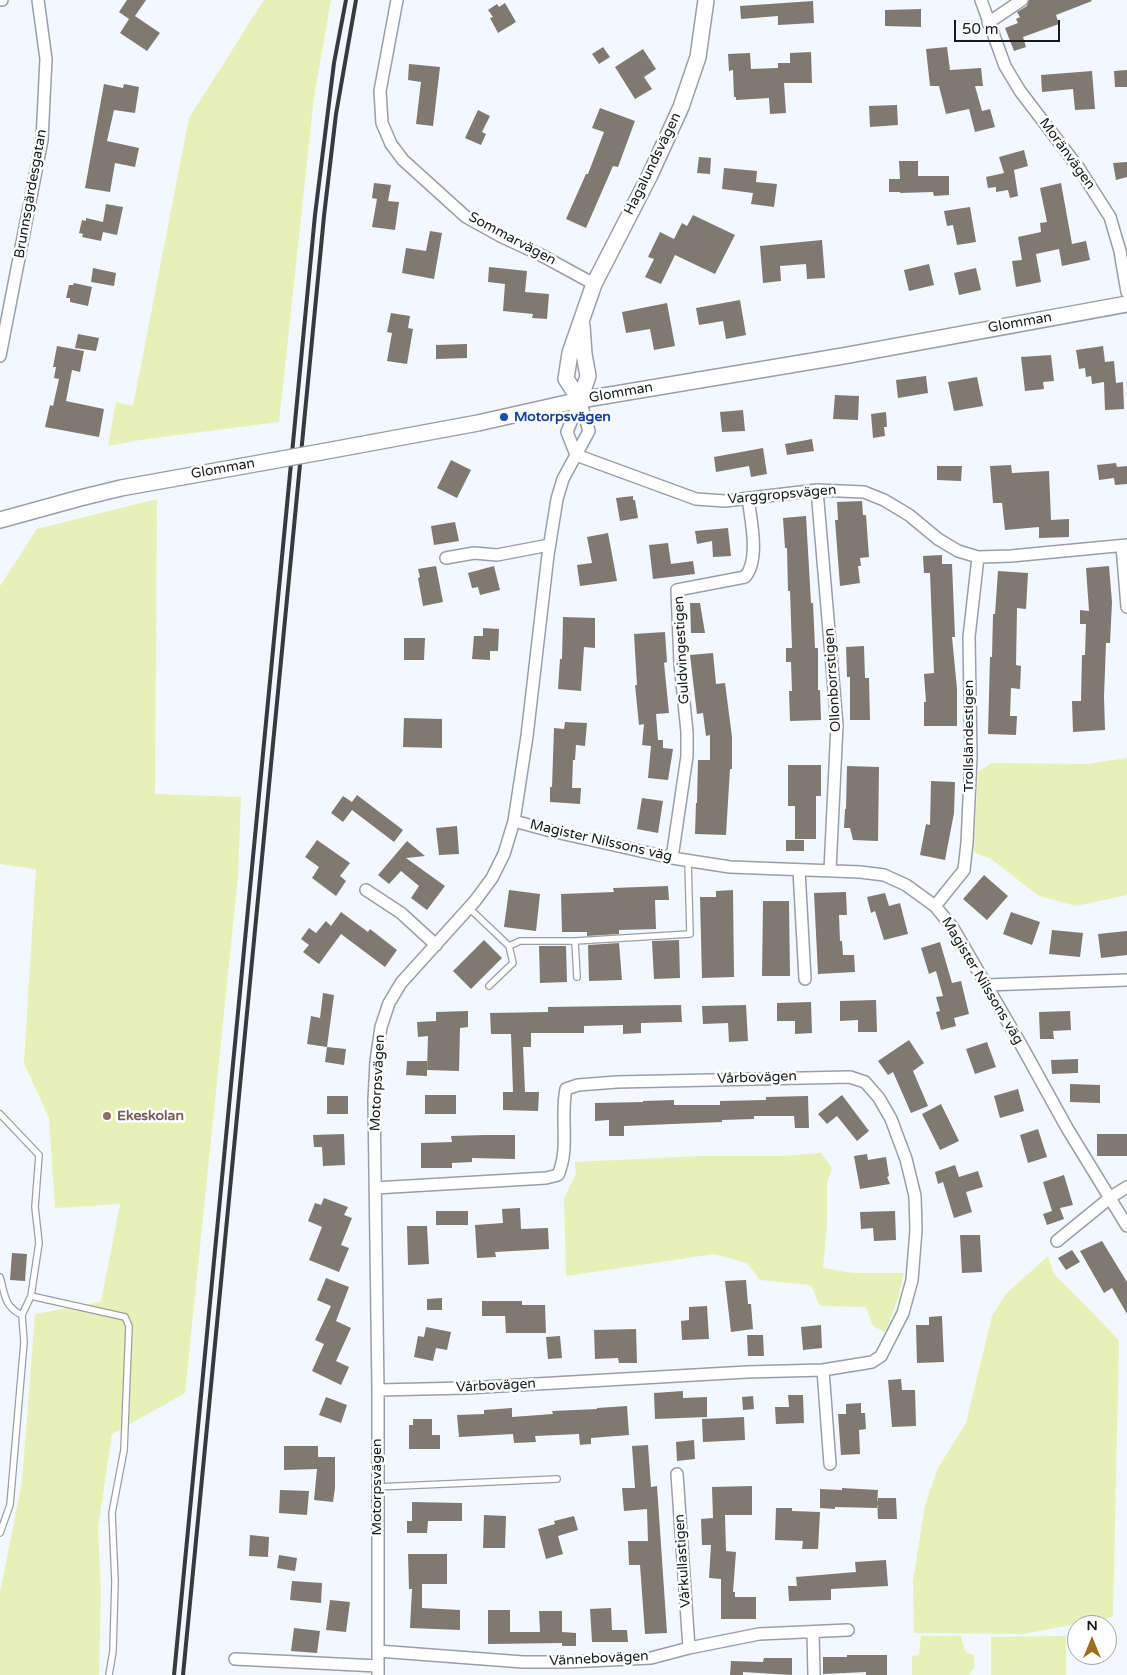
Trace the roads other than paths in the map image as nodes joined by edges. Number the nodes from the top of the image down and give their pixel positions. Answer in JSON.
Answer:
{"nodes":[{"id":1,"x":38,"y":0,"type":"edge"},
{"id":2,"x":397,"y":0,"type":"edge"},
{"id":3,"x":706,"y":0,"type":"edge"},
{"id":4,"x":981,"y":0,"type":"edge"},
{"id":5,"x":1022,"y":0,"type":"edge"},
{"id":6,"x":988,"y":23,"type":"junction"},
{"id":7,"x":594,"y":284,"type":"junction"},
{"id":8,"x":1127,"y":292,"type":"edge"},
{"id":9,"x":1127,"y":304,"type":"edge"},
{"id":10,"x":0,"y":356,"type":"edge"},
{"id":11,"x":580,"y":400,"type":"junction"},
{"id":12,"x":576,"y":454,"type":"junction"},
{"id":13,"x":817,"y":490,"type":"junction"},
{"id":14,"x":748,"y":498,"type":"junction"},
{"id":15,"x":0,"y":520,"type":"edge"},
{"id":16,"x":549,"y":545,"type":"junction"},
{"id":17,"x":1124,"y":545,"type":"edge"},
{"id":18,"x":978,"y":557,"type":"junction"},
{"id":19,"x":446,"y":558,"type":"dead end"},
{"id":20,"x":1127,"y":607,"type":"edge"},
{"id":21,"x":514,"y":821,"type":"junction"},
{"id":22,"x":672,"y":858,"type":"junction"},
{"id":23,"x":688,"y":861,"type":"junction"},
{"id":24,"x":798,"y":870,"type":"junction"},
{"id":25,"x":830,"y":870,"type":"junction"},
{"id":26,"x":366,"y":890,"type":"dead end"},
{"id":27,"x":936,"y":906,"type":"junction"},
{"id":28,"x":469,"y":908,"type":"junction"},
{"id":29,"x":576,"y":941,"type":"junction"},
{"id":30,"x":436,"y":945,"type":"junction"},
{"id":31,"x":509,"y":946,"type":"junction"},
{"id":32,"x":577,"y":977,"type":"dead end"},
{"id":33,"x":804,"y":979,"type":"dead end"},
{"id":34,"x":1127,"y":980,"type":"edge"},
{"id":35,"x":986,"y":985,"type":"junction"},
{"id":36,"x":488,"y":986,"type":"dead end"},
{"id":37,"x":0,"y":1114,"type":"edge"},
{"id":38,"x":1127,"y":1187,"type":"edge"},
{"id":39,"x":375,"y":1188,"type":"junction"},
{"id":40,"x":1111,"y":1197,"type":"junction"},
{"id":41,"x":1127,"y":1226,"type":"edge"},
{"id":42,"x":1057,"y":1241,"type":"dead end"},
{"id":43,"x":0,"y":1277,"type":"edge"},
{"id":44,"x":31,"y":1296,"type":"junction"},
{"id":45,"x":22,"y":1316,"type":"junction"},
{"id":46,"x":823,"y":1370,"type":"junction"},
{"id":47,"x":378,"y":1390,"type":"junction"},
{"id":48,"x":830,"y":1464,"type":"dead end"},
{"id":49,"x":677,"y":1474,"type":"dead end"},
{"id":50,"x":557,"y":1479,"type":"dead end"},
{"id":51,"x":377,"y":1487,"type":"junction"},
{"id":52,"x":0,"y":1533,"type":"edge"},
{"id":53,"x":848,"y":1630,"type":"dead end"},
{"id":54,"x":813,"y":1633,"type":"junction"},
{"id":55,"x":688,"y":1648,"type":"junction"},
{"id":56,"x":378,"y":1650,"type":"junction"},
{"id":57,"x":234,"y":1659,"type":"dead end"},
{"id":58,"x":378,"y":1670,"type":"edge"},
{"id":59,"x":109,"y":1675,"type":"edge"},
{"id":60,"x":814,"y":1675,"type":"edge"}],
"edges":[{"from":1,"to":10,"type":"street","name":"Brunnsgärdesgatan"},
{"from":2,"to":7,"type":"street","name":"Sommarvägen"},
{"from":3,"to":7,"type":"street","name":"Hagalundsvägen"},
{"from":4,"to":6,"type":"street","name":"Moränvägen"},
{"from":5,"to":6,"type":"street"},
{"from":6,"to":8,"type":"street","name":"Moränvägen"},
{"from":7,"to":11,"type":"street","name":"Hagalundsvägen"},
{"from":9,"to":11,"type":"street","name":"Glomman"},
{"from":11,"to":12,"type":"street"},
{"from":11,"to":12,"type":"street","name":"Motorpsvägen"},
{"from":11,"to":15,"type":"street","name":"Glomman","bridge":true},
{"from":12,"to":14,"type":"street","name":"Varggropsvägen"},
{"from":12,"to":16,"type":"street","name":"Motorpsvägen"},
{"from":13,"to":14,"type":"street","name":"Varggropsvägen"},
{"from":13,"to":18,"type":"street","name":"Varggropsvägen"},
{"from":13,"to":25,"type":"street","name":"Ollonborrstigen"},
{"from":14,"to":22,"type":"street","name":"Guldvingestigen"},
{"from":16,"to":19,"type":"street"},
{"from":16,"to":21,"type":"street","name":"Motorpsvägen"},
{"from":17,"to":18,"type":"street","name":"Varggropsvägen"},
{"from":17,"to":20,"type":"street"},
{"from":18,"to":27,"type":"street","name":"Trollsländestigen"},
{"from":21,"to":22,"type":"street","name":"Magister Nilssons väg"},
{"from":21,"to":28,"type":"street","name":"Motorpsvägen"},
{"from":22,"to":23,"type":"street","name":"Magister Nilssons väg"},
{"from":23,"to":24,"type":"street","name":"Magister Nilssons väg"},
{"from":23,"to":29,"type":"lane"},
{"from":24,"to":25,"type":"street","name":"Magister Nilssons väg"},
{"from":24,"to":33,"type":"street"},
{"from":25,"to":27,"type":"street","name":"Magister Nilssons väg"},
{"from":26,"to":30,"type":"street"},
{"from":27,"to":35,"type":"street","name":"Magister Nilssons väg"},
{"from":28,"to":30,"type":"street","name":"Motorpsvägen"},
{"from":28,"to":31,"type":"lane"},
{"from":29,"to":31,"type":"lane"},
{"from":29,"to":32,"type":"lane"},
{"from":30,"to":39,"type":"street","name":"Motorpsvägen"},
{"from":31,"to":36,"type":"lane"},
{"from":34,"to":35,"type":"street"},
{"from":35,"to":40,"type":"street","name":"Magister Nilssons väg"},
{"from":37,"to":44,"type":"lane"},
{"from":38,"to":40,"type":"street"},
{"from":39,"to":46,"type":"street","name":"Vårbovägen"},
{"from":39,"to":47,"type":"street","name":"Motorpsvägen"},
{"from":40,"to":41,"type":"street","name":"Magister Nilssons väg"},
{"from":40,"to":42,"type":"street"},
{"from":43,"to":45,"type":"lane"},
{"from":44,"to":45,"type":"lane"},
{"from":44,"to":59,"type":"lane"},
{"from":45,"to":52,"type":"lane"},
{"from":46,"to":47,"type":"street","name":"Vårbovägen"},
{"from":46,"to":48,"type":"street"},
{"from":47,"to":51,"type":"street","name":"Motorpsvägen"},
{"from":49,"to":55,"type":"street","name":"Vårkullastigen"},
{"from":50,"to":51,"type":"lane"},
{"from":51,"to":56,"type":"street","name":"Motorpsvägen"},
{"from":53,"to":54,"type":"street","name":"Vännebovägen"},
{"from":54,"to":55,"type":"street","name":"Vännebovägen"},
{"from":54,"to":60,"type":"street"},
{"from":55,"to":56,"type":"street","name":"Vännebovägen"},
{"from":56,"to":58,"type":"street","name":"Motorpsvägen"},
{"from":57,"to":58,"type":"street","name":"Motorpsvägen"}]}
